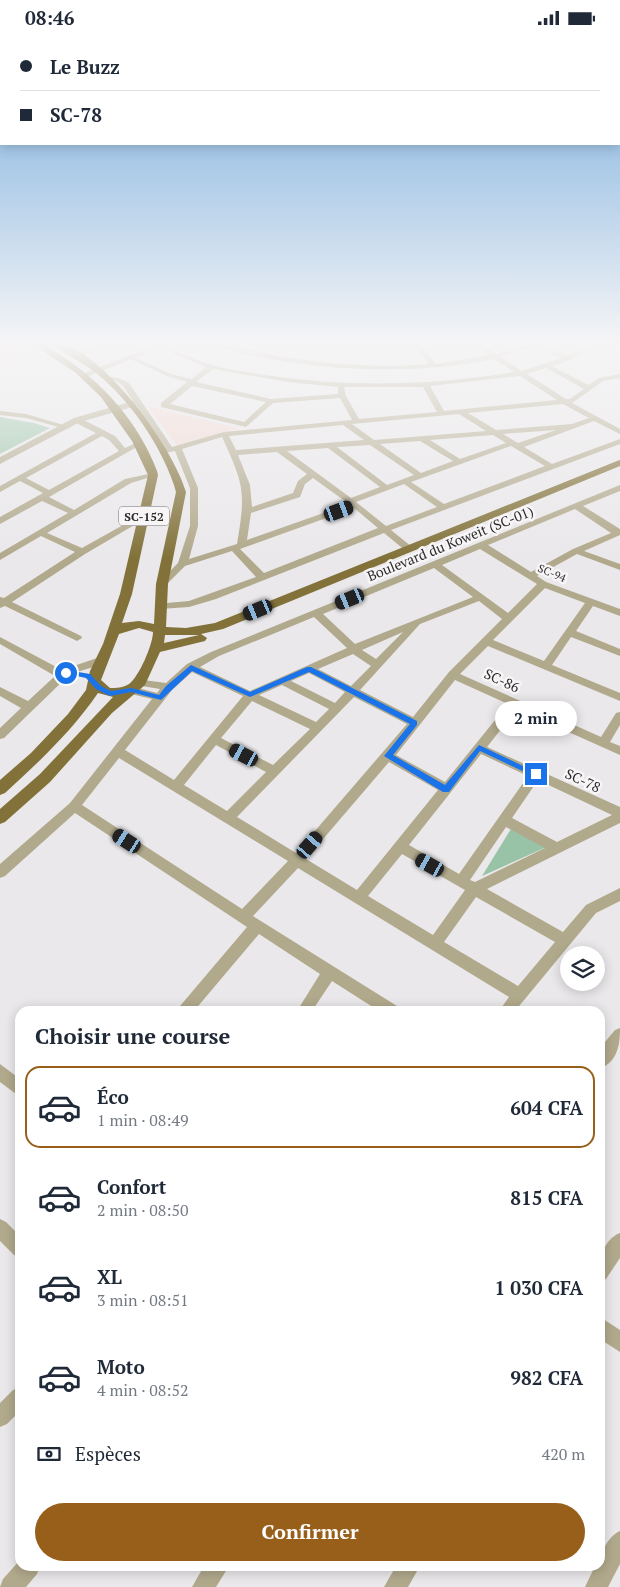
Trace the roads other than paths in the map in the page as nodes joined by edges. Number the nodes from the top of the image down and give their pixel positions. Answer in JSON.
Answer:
{"nodes":[{"id":1,"x":4,"y":413,"type":"edge"},
{"id":2,"x":99,"y":413,"type":"edge"},
{"id":3,"x":120,"y":413,"type":"edge"},
{"id":4,"x":141,"y":413,"type":"edge"},
{"id":5,"x":145,"y":413,"type":"edge"},
{"id":6,"x":194,"y":413,"type":"edge"},
{"id":7,"x":260,"y":413,"type":"edge"},
{"id":8,"x":352,"y":413,"type":"edge"},
{"id":9,"x":447,"y":413,"type":"edge"},
{"id":10,"x":463,"y":413,"type":"edge"},
{"id":11,"x":587,"y":413,"type":"edge"},
{"id":12,"x":442,"y":414,"type":"joint"},
{"id":13,"x":596,"y":418,"type":"junction"},
{"id":14,"x":78,"y":420,"type":"junction"},
{"id":15,"x":357,"y":422,"type":"junction"},
{"id":16,"x":345,"y":423,"type":"junction"},
{"id":17,"x":575,"y":426,"type":"junction"},
{"id":18,"x":66,"y":427,"type":"junction"},
{"id":19,"x":247,"y":428,"type":"junction"},
{"id":20,"x":532,"y":429,"type":"junction"},
{"id":21,"x":493,"y":432,"type":"junction"},
{"id":22,"x":620,"y":432,"type":"edge"},
{"id":23,"x":101,"y":433,"type":"junction"},
{"id":24,"x":224,"y":434,"type":"junction"},
{"id":25,"x":467,"y":435,"type":"junction"},
{"id":26,"x":545,"y":437,"type":"junction"},
{"id":27,"x":423,"y":439,"type":"junction"},
{"id":28,"x":620,"y":441,"type":"edge"},
{"id":29,"x":138,"y":443,"type":"junction"},
{"id":30,"x":374,"y":443,"type":"junction"},
{"id":31,"x":515,"y":445,"type":"junction"},
{"id":32,"x":331,"y":446,"type":"junction"},
{"id":33,"x":170,"y":450,"type":"junction"},
{"id":34,"x":280,"y":450,"type":"junction"},
{"id":35,"x":492,"y":450,"type":"junction"},
{"id":36,"x":123,"y":451,"type":"junction"},
{"id":37,"x":233,"y":453,"type":"junction"},
{"id":38,"x":0,"y":461,"type":"edge"},
{"id":39,"x":460,"y":462,"type":"junction"},
{"id":40,"x":620,"y":463,"type":"edge"},
{"id":41,"x":550,"y":466,"type":"junction"},
{"id":42,"x":620,"y":470,"type":"edge"},
{"id":43,"x":312,"y":473,"type":"junction"},
{"id":44,"x":154,"y":475,"type":"junction"},
{"id":45,"x":420,"y":476,"type":"junction"},
{"id":46,"x":20,"y":478,"type":"junction"},
{"id":47,"x":406,"y":482,"type":"junction"},
{"id":48,"x":386,"y":488,"type":"junction"},
{"id":49,"x":620,"y":488,"type":"edge"},
{"id":50,"x":0,"y":489,"type":"edge"},
{"id":51,"x":45,"y":495,"type":"junction"},
{"id":52,"x":353,"y":503,"type":"junction"},
{"id":53,"x":576,"y":506,"type":"junction"},
{"id":54,"x":443,"y":507,"type":"junction"},
{"id":55,"x":247,"y":511,"type":"junction"},
{"id":56,"x":74,"y":513,"type":"junction"},
{"id":57,"x":144,"y":517,"type":"junction"},
{"id":58,"x":0,"y":521,"type":"edge"},
{"id":59,"x":385,"y":529,"type":"junction"},
{"id":60,"x":41,"y":533,"type":"junction"},
{"id":61,"x":619,"y":533,"type":"edge"},
{"id":62,"x":481,"y":545,"type":"junction"},
{"id":63,"x":237,"y":547,"type":"junction"},
{"id":64,"x":409,"y":549,"type":"junction"},
{"id":65,"x":576,"y":551,"type":"junction"},
{"id":66,"x":82,"y":552,"type":"junction"},
{"id":67,"x":0,"y":557,"type":"edge"},
{"id":68,"x":182,"y":564,"type":"junction"},
{"id":69,"x":435,"y":564,"type":"junction"},
{"id":70,"x":620,"y":567,"type":"edge"},
{"id":71,"x":262,"y":577,"type":"junction"},
{"id":72,"x":529,"y":577,"type":"junction"},
{"id":73,"x":162,"y":584,"type":"junction"},
{"id":74,"x":543,"y":584,"type":"junction"},
{"id":75,"x":478,"y":598,"type":"junction"},
{"id":76,"x":592,"y":602,"type":"junction"},
{"id":77,"x":1,"y":603,"type":"edge"},
{"id":78,"x":160,"y":606,"type":"junction"},
{"id":79,"x":316,"y":613,"type":"junction"},
{"id":80,"x":620,"y":613,"type":"edge"},
{"id":81,"x":509,"y":619,"type":"junction"},
{"id":82,"x":418,"y":621,"type":"junction"},
{"id":83,"x":159,"y":629,"type":"junction"},
{"id":84,"x":114,"y":631,"type":"junction"},
{"id":85,"x":570,"y":633,"type":"junction"},
{"id":86,"x":77,"y":638,"type":"dead end"},
{"id":87,"x":0,"y":641,"type":"edge"},
{"id":88,"x":486,"y":641,"type":"junction"},
{"id":89,"x":157,"y":649,"type":"junction"},
{"id":90,"x":354,"y":649,"type":"junction"},
{"id":91,"x":620,"y":653,"type":"edge"},
{"id":92,"x":100,"y":661,"type":"junction"},
{"id":93,"x":377,"y":665,"type":"junction"},
{"id":94,"x":546,"y":666,"type":"junction"},
{"id":95,"x":191,"y":667,"type":"junction"},
{"id":96,"x":309,"y":669,"type":"junction"},
{"id":97,"x":64,"y":674,"type":"junction"},
{"id":98,"x":453,"y":675,"type":"junction"},
{"id":99,"x":94,"y":681,"type":"junction"},
{"id":100,"x":282,"y":681,"type":"junction"},
{"id":101,"x":136,"y":686,"type":"junction"},
{"id":102,"x":168,"y":687,"type":"junction"},
{"id":103,"x":0,"y":691,"type":"edge"},
{"id":104,"x":352,"y":691,"type":"junction"},
{"id":105,"x":250,"y":695,"type":"junction"},
{"id":106,"x":620,"y":697,"type":"edge"},
{"id":107,"x":161,"y":698,"type":"junction"},
{"id":108,"x":515,"y":703,"type":"junction"},
{"id":109,"x":29,"y":707,"type":"junction"},
{"id":110,"x":336,"y":708,"type":"junction"},
{"id":111,"x":620,"y":716,"type":"edge"},
{"id":112,"x":414,"y":723,"type":"junction"},
{"id":113,"x":318,"y":727,"type":"junction"},
{"id":114,"x":0,"y":735,"type":"edge"},
{"id":115,"x":213,"y":739,"type":"junction"},
{"id":116,"x":602,"y":743,"type":"junction"},
{"id":117,"x":479,"y":747,"type":"junction"},
{"id":118,"x":119,"y":751,"type":"junction"},
{"id":119,"x":620,"y":751,"type":"edge"},
{"id":120,"x":388,"y":756,"type":"junction"},
{"id":121,"x":274,"y":771,"type":"junction"},
{"id":122,"x":536,"y":774,"type":"junction"},
{"id":123,"x":176,"y":786,"type":"junction"},
{"id":124,"x":0,"y":789,"type":"edge"},
{"id":125,"x":446,"y":789,"type":"junction"},
{"id":126,"x":74,"y":806,"type":"junction"},
{"id":127,"x":620,"y":815,"type":"edge"},
{"id":128,"x":0,"y":818,"type":"edge"},
{"id":129,"x":228,"y":818,"type":"junction"},
{"id":130,"x":504,"y":820,"type":"junction"},
{"id":131,"x":400,"y":847,"type":"junction"},
{"id":132,"x":557,"y":848,"type":"junction"},
{"id":133,"x":297,"y":861,"type":"junction"},
{"id":134,"x":0,"y":872,"type":"edge"},
{"id":135,"x":461,"y":882,"type":"junction"},
{"id":136,"x":474,"y":889,"type":"junction"},
{"id":137,"x":620,"y":894,"type":"edge"},
{"id":138,"x":359,"y":898,"type":"junction"},
{"id":139,"x":244,"y":917,"type":"junction"},
{"id":140,"x":257,"y":926,"type":"junction"},
{"id":141,"x":565,"y":940,"type":"junction"},
{"id":142,"x":435,"y":944,"type":"junction"},
{"id":143,"x":330,"y":972,"type":"junction"},
{"id":144,"x":519,"y":995,"type":"junction"},
{"id":145,"x":189,"y":1006,"type":"edge"},
{"id":146,"x":307,"y":1006,"type":"edge"},
{"id":147,"x":384,"y":1006,"type":"edge"},
{"id":148,"x":510,"y":1006,"type":"edge"},
{"id":149,"x":620,"y":1035,"type":"edge"},
{"id":150,"x":605,"y":1054,"type":"edge"},
{"id":151,"x":0,"y":1072,"type":"edge"},
{"id":152,"x":15,"y":1085,"type":"edge"},
{"id":153,"x":0,"y":1228,"type":"edge"},
{"id":154,"x":620,"y":1243,"type":"edge"},
{"id":155,"x":15,"y":1244,"type":"edge"},
{"id":156,"x":605,"y":1266,"type":"edge"},
{"id":157,"x":605,"y":1331,"type":"edge"},
{"id":158,"x":620,"y":1342,"type":"edge"},
{"id":159,"x":15,"y":1402,"type":"edge"},
{"id":160,"x":0,"y":1417,"type":"edge"},
{"id":161,"x":620,"y":1542,"type":"edge"},
{"id":162,"x":605,"y":1570,"type":"edge"},
{"id":163,"x":25,"y":1571,"type":"edge"},
{"id":164,"x":405,"y":1571,"type":"edge"},
{"id":165,"x":605,"y":1571,"type":"edge"},
{"id":166,"x":11,"y":1587,"type":"edge"},
{"id":167,"x":395,"y":1587,"type":"edge"},
{"id":168,"x":596,"y":1587,"type":"edge"}],
"edges":[{"from":1,"to":18,"type":"street"},
{"from":2,"to":14,"type":"street"},
{"from":3,"to":29,"type":"main road"},
{"from":4,"to":33,"type":"main road"},
{"from":5,"to":33,"type":"street"},
{"from":6,"to":19,"type":"street"},
{"from":7,"to":19,"type":"street"},
{"from":8,"to":15,"type":"street"},
{"from":9,"to":12,"type":"street"},
{"from":10,"to":21,"type":"street"},
{"from":11,"to":13,"type":"street"},
{"from":12,"to":15,"type":"street"},
{"from":13,"to":17,"type":"street"},
{"from":13,"to":22,"type":"street"},
{"from":14,"to":18,"type":"street"},
{"from":14,"to":23,"type":"street"},
{"from":15,"to":16,"type":"street"},
{"from":16,"to":19,"type":"street"},
{"from":16,"to":30,"type":"street"},
{"from":17,"to":20,"type":"street"},
{"from":17,"to":26,"type":"street"},
{"from":18,"to":38,"type":"street"},
{"from":19,"to":24,"type":"street"},
{"from":20,"to":21,"type":"street"},
{"from":20,"to":26,"type":"street"},
{"from":21,"to":25,"type":"street"},
{"from":21,"to":31,"type":"street"},
{"from":23,"to":36,"type":"street"},
{"from":23,"to":46,"type":"street"},
{"from":24,"to":33,"type":"street"},
{"from":24,"to":37,"type":"street"},
{"from":25,"to":27,"type":"street"},
{"from":25,"to":35,"type":"street"},
{"from":26,"to":31,"type":"street"},
{"from":27,"to":30,"type":"street"},
{"from":27,"to":39,"type":"street"},
{"from":28,"to":41,"type":"street"},
{"from":29,"to":36,"type":"street"},
{"from":29,"to":44,"type":"main road"},
{"from":30,"to":32,"type":"street"},
{"from":30,"to":45,"type":"street"},
{"from":31,"to":35,"type":"street"},
{"from":31,"to":41,"type":"street"},
{"from":32,"to":34,"type":"street"},
{"from":32,"to":48,"type":"street"},
{"from":33,"to":68,"type":"street"},
{"from":33,"to":73,"type":"main road"},
{"from":34,"to":37,"type":"street"},
{"from":34,"to":43,"type":"street"},
{"from":35,"to":39,"type":"street"},
{"from":36,"to":51,"type":"street"},
{"from":37,"to":55,"type":"street"},
{"from":39,"to":45,"type":"street"},
{"from":40,"to":64,"type":"main road"},
{"from":41,"to":54,"type":"street"},
{"from":42,"to":89,"type":"main road"},
{"from":43,"to":52,"type":"street"},
{"from":43,"to":55,"type":"street"},
{"from":44,"to":56,"type":"street"},
{"from":44,"to":57,"type":"main road","number":"SC-152"},
{"from":45,"to":47,"type":"street"},
{"from":46,"to":50,"type":"street"},
{"from":46,"to":51,"type":"street"},
{"from":47,"to":48,"type":"street"},
{"from":47,"to":54,"type":"street"},
{"from":48,"to":52,"type":"street"},
{"from":49,"to":53,"type":"street","name":"Boulevard du Koweit (SC-01)"},
{"from":51,"to":56,"type":"street"},
{"from":51,"to":58,"type":"street"},
{"from":52,"to":59,"type":"street"},
{"from":52,"to":63,"type":"street"},
{"from":53,"to":61,"type":"street"},
{"from":53,"to":62,"type":"street","name":"Boulevard du Koweit (SC-01)"},
{"from":54,"to":59,"type":"street"},
{"from":55,"to":63,"type":"street"},
{"from":56,"to":60,"type":"street"},
{"from":57,"to":66,"type":"street"},
{"from":57,"to":84,"type":"main road","number":"SC-152"},
{"from":59,"to":64,"type":"street"},
{"from":59,"to":71,"type":"street"},
{"from":60,"to":66,"type":"street"},
{"from":60,"to":67,"type":"street"},
{"from":61,"to":65,"type":"street"},
{"from":62,"to":69,"type":"street","name":"Boulevard du Koweit (SC-01)"},
{"from":62,"to":72,"type":"street","name":"SC-94"},
{"from":63,"to":68,"type":"street"},
{"from":63,"to":71,"type":"street"},
{"from":64,"to":83,"type":"main road"},
{"from":65,"to":70,"type":"street"},
{"from":65,"to":72,"type":"street"},
{"from":66,"to":77,"type":"street"},
{"from":68,"to":73,"type":"street"},
{"from":69,"to":75,"type":"street"},
{"from":69,"to":79,"type":"street","name":"Boulevard du Koweit (SC-01)"},
{"from":71,"to":78,"type":"street"},
{"from":72,"to":74,"type":"street","name":"SC-94"},
{"from":73,"to":78,"type":"main road"},
{"from":74,"to":76,"type":"street","name":"SC-94"},
{"from":74,"to":81,"type":"street"},
{"from":75,"to":81,"type":"street"},
{"from":75,"to":82,"type":"street"},
{"from":76,"to":80,"type":"street","name":"SC-94"},
{"from":76,"to":85,"type":"street"},
{"from":77,"to":86,"type":"street"},
{"from":78,"to":83,"type":"main road"},
{"from":79,"to":90,"type":"street"},
{"from":79,"to":95,"type":"street","name":"Boulevard du Koweit (SC-01)"},
{"from":81,"to":88,"type":"street"},
{"from":82,"to":90,"type":"street"},
{"from":82,"to":93,"type":"street"},
{"from":83,"to":84,"type":"main road"},
{"from":83,"to":89,"type":"main road"},
{"from":84,"to":92,"type":"main road","number":"SC-152"},
{"from":85,"to":91,"type":"street"},
{"from":85,"to":94,"type":"street"},
{"from":87,"to":97,"type":"street"},
{"from":88,"to":94,"type":"street"},
{"from":88,"to":98,"type":"street"},
{"from":89,"to":101,"type":"main road"},
{"from":90,"to":93,"type":"street"},
{"from":90,"to":96,"type":"street"},
{"from":92,"to":97,"type":"street"},
{"from":92,"to":99,"type":"main road"},
{"from":93,"to":104,"type":"street"},
{"from":94,"to":106,"type":"street"},
{"from":95,"to":102,"type":"street","name":"Boulevard du Koweit (SC-01)"},
{"from":95,"to":105,"type":"street"},
{"from":96,"to":100,"type":"street"},
{"from":96,"to":104,"type":"street"},
{"from":97,"to":99,"type":"street"},
{"from":97,"to":109,"type":"street"},
{"from":98,"to":108,"type":"street","name":"SC-86"},
{"from":98,"to":112,"type":"street"},
{"from":99,"to":101,"type":"main road"},
{"from":99,"to":124,"type":"main road"},
{"from":100,"to":105,"type":"street"},
{"from":100,"to":110,"type":"street"},
{"from":101,"to":102,"type":"street"},
{"from":101,"to":107,"type":"street"},
{"from":101,"to":128,"type":"main road"},
{"from":102,"to":107,"type":"street","name":"Boulevard du Koweit (SC-01)"},
{"from":103,"to":109,"type":"street"},
{"from":104,"to":110,"type":"street"},
{"from":104,"to":112,"type":"street"},
{"from":105,"to":113,"type":"street"},
{"from":105,"to":115,"type":"street"},
{"from":107,"to":118,"type":"street","name":"Boulevard du Koweit (SC-01)"},
{"from":108,"to":116,"type":"street","name":"SC-86"},
{"from":108,"to":117,"type":"street"},
{"from":109,"to":114,"type":"street"},
{"from":110,"to":113,"type":"street"},
{"from":111,"to":116,"type":"street"},
{"from":112,"to":120,"type":"street"},
{"from":113,"to":121,"type":"street"},
{"from":115,"to":121,"type":"street"},
{"from":115,"to":123,"type":"street"},
{"from":116,"to":119,"type":"street","name":"SC-86"},
{"from":117,"to":122,"type":"street","name":"SC-78"},
{"from":117,"to":125,"type":"street"},
{"from":118,"to":123,"type":"street"},
{"from":118,"to":126,"type":"street","name":"Boulevard du Koweit (SC-01)"},
{"from":120,"to":125,"type":"street"},
{"from":120,"to":133,"type":"street"},
{"from":121,"to":129,"type":"street"},
{"from":122,"to":127,"type":"street","name":"SC-78"},
{"from":122,"to":130,"type":"street"},
{"from":123,"to":129,"type":"street"},
{"from":125,"to":131,"type":"street"},
{"from":126,"to":134,"type":"street","name":"Boulevard du Koweit (SC-01)"},
{"from":126,"to":139,"type":"street"},
{"from":127,"to":132,"type":"street"},
{"from":129,"to":133,"type":"street"},
{"from":130,"to":132,"type":"street"},
{"from":130,"to":135,"type":"street"},
{"from":131,"to":135,"type":"street"},
{"from":131,"to":138,"type":"street"},
{"from":132,"to":136,"type":"street"},
{"from":133,"to":138,"type":"street"},
{"from":133,"to":139,"type":"street"},
{"from":135,"to":136,"type":"street"},
{"from":136,"to":141,"type":"street"},
{"from":136,"to":142,"type":"street"},
{"from":137,"to":141,"type":"street"},
{"from":138,"to":142,"type":"street"},
{"from":139,"to":140,"type":"street"},
{"from":140,"to":143,"type":"street"},
{"from":140,"to":145,"type":"street"},
{"from":141,"to":144,"type":"street"},
{"from":142,"to":144,"type":"street"},
{"from":143,"to":146,"type":"street"},
{"from":143,"to":147,"type":"street"},
{"from":144,"to":148,"type":"street"},
{"from":149,"to":150,"type":"street"},
{"from":151,"to":152,"type":"street"},
{"from":153,"to":155,"type":"street"},
{"from":154,"to":156,"type":"street"},
{"from":157,"to":158,"type":"street"},
{"from":159,"to":160,"type":"street"},
{"from":161,"to":162,"type":"street"},
{"from":163,"to":166,"type":"street"},
{"from":164,"to":167,"type":"street"},
{"from":165,"to":168,"type":"street"}]}
